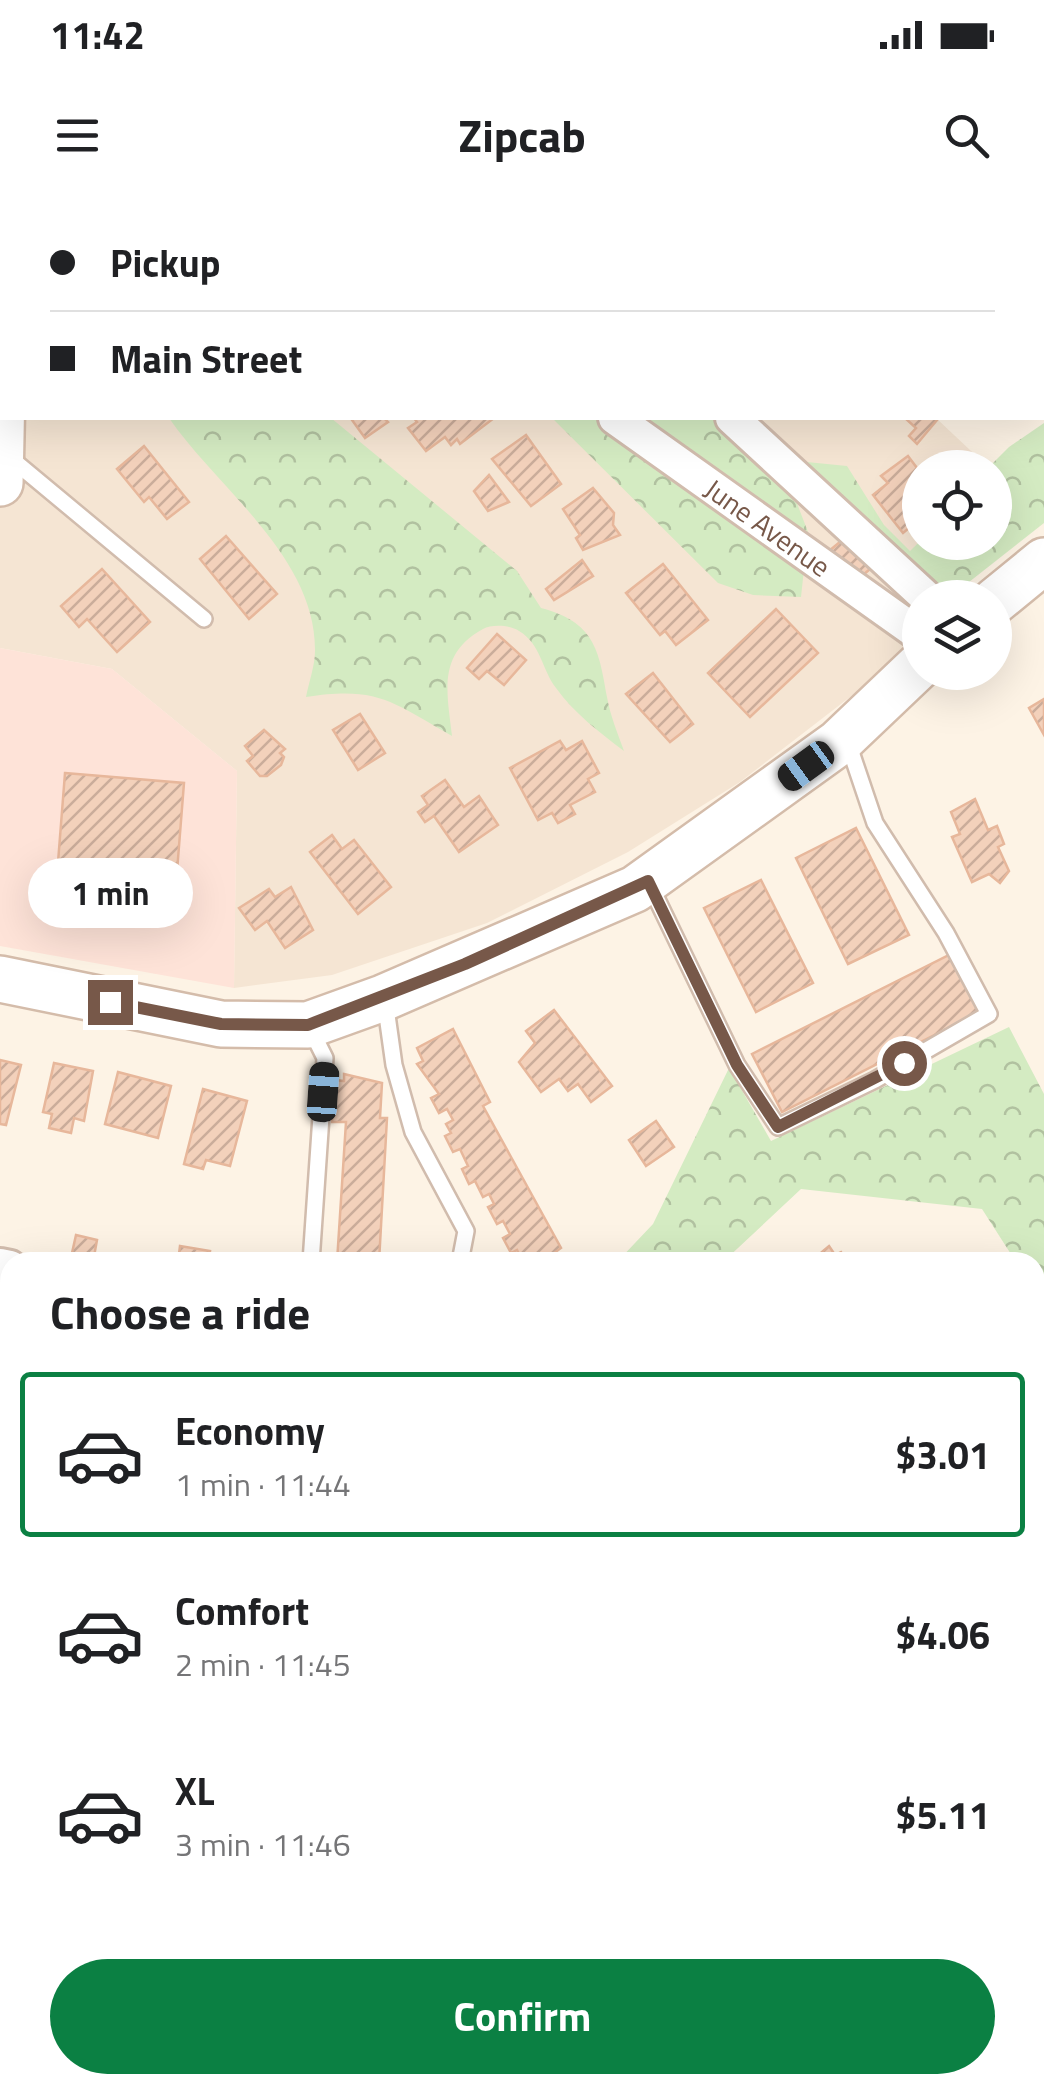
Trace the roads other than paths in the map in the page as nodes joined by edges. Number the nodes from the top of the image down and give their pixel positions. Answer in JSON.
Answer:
{"nodes":[{"id":1,"x":2,"y":420,"type":"edge"},
{"id":2,"x":618,"y":420,"type":"edge"},
{"id":3,"x":734,"y":420,"type":"edge"},
{"id":4,"x":1,"y":451,"type":"edge"},
{"id":5,"x":0,"y":482,"type":"edge"},
{"id":6,"x":1044,"y":561,"type":"edge"},
{"id":7,"x":908,"y":580,"type":"edge"},
{"id":8,"x":1012,"y":587,"type":"edge"},
{"id":9,"x":204,"y":619,"type":"dead end"},
{"id":10,"x":902,"y":623,"type":"edge"},
{"id":11,"x":902,"y":682,"type":"edge"},
{"id":12,"x":845,"y":736,"type":"junction"},
{"id":13,"x":648,"y":881,"type":"junction"},
{"id":14,"x":0,"y":979,"type":"edge"},
{"id":15,"x":384,"y":997,"type":"junction"},
{"id":16,"x":308,"y":1025,"type":"junction"},
{"id":17,"x":312,"y":1252,"type":"edge"},
{"id":18,"x":462,"y":1252,"type":"edge"}],
"edges":[{"from":1,"to":4,"type":"main road"},
{"from":2,"to":10,"type":"street","name":"June Avenue"},
{"from":3,"to":7,"type":"street"},
{"from":4,"to":5,"type":"main road"},
{"from":4,"to":9,"type":"lane"},
{"from":6,"to":8,"type":"main road"},
{"from":11,"to":12,"type":"main road"},
{"from":12,"to":13,"type":"main road"},
{"from":12,"to":13,"type":"lane"},
{"from":13,"to":15,"type":"main road"},
{"from":14,"to":16,"type":"main road"},
{"from":15,"to":16,"type":"main road"},
{"from":15,"to":18,"type":"lane"},
{"from":16,"to":17,"type":"lane"}]}
